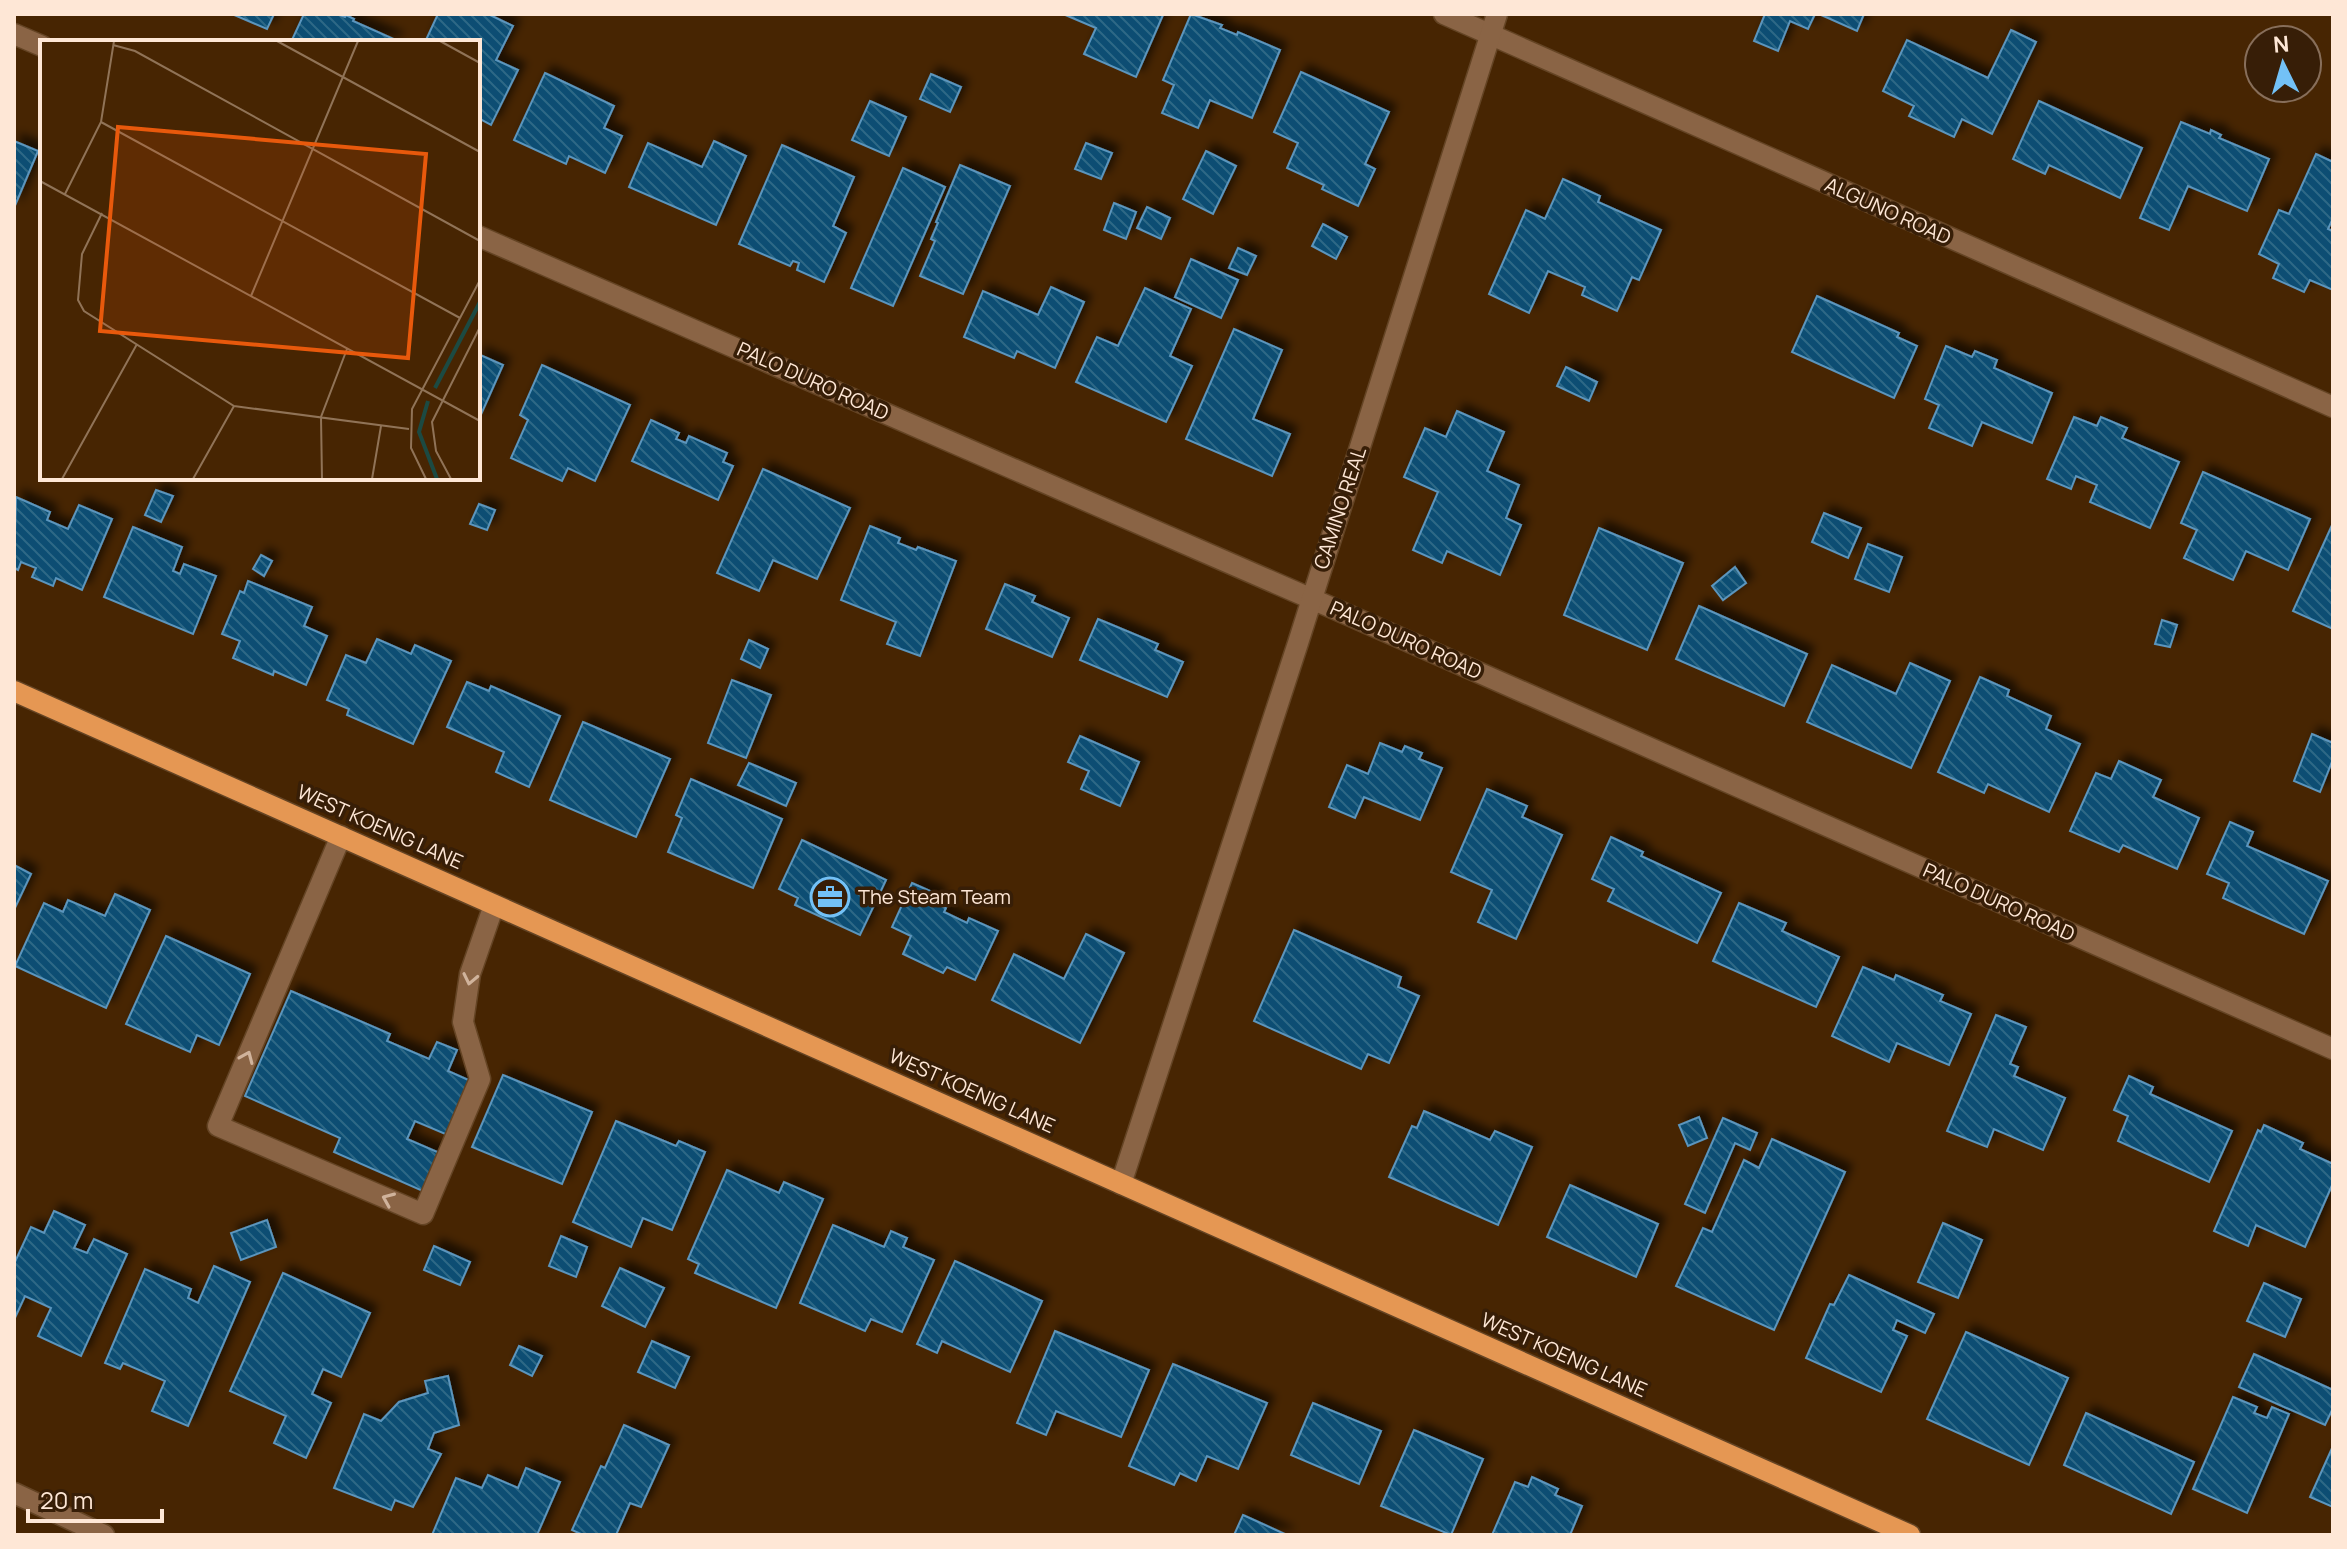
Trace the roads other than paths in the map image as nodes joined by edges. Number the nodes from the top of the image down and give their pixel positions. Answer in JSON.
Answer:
{"nodes":[{"id":1,"x":1444,"y":14,"type":"edge"},
{"id":2,"x":1497,"y":14,"type":"edge"},
{"id":3,"x":14,"y":34,"type":"edge"},
{"id":4,"x":1490,"y":34,"type":"junction"},
{"id":5,"x":40,"y":45,"type":"edge"},
{"id":6,"x":480,"y":237,"type":"edge"},
{"id":7,"x":2333,"y":407,"type":"edge"},
{"id":8,"x":1312,"y":599,"type":"junction"},
{"id":9,"x":14,"y":691,"type":"edge"},
{"id":10,"x":341,"y":836,"type":"junction"},
{"id":11,"x":494,"y":905,"type":"junction"},
{"id":12,"x":2333,"y":1049,"type":"edge"},
{"id":13,"x":1121,"y":1184,"type":"junction"},
{"id":14,"x":14,"y":1493,"type":"edge"},
{"id":15,"x":1878,"y":1529,"type":"edge"},
{"id":16,"x":104,"y":1535,"type":"edge"},
{"id":17,"x":1910,"y":1535,"type":"edge"}],
"edges":[{"from":1,"to":4,"type":"street","name":"ALGUNO ROAD"},
{"from":2,"to":4,"type":"street","name":"CAMINO REAL"},
{"from":3,"to":5,"type":"street"},
{"from":4,"to":7,"type":"street","name":"ALGUNO ROAD"},
{"from":4,"to":8,"type":"street","name":"CAMINO REAL"},
{"from":6,"to":8,"type":"street","name":"PALO DURO ROAD"},
{"from":8,"to":12,"type":"street","name":"PALO DURO ROAD"},
{"from":8,"to":13,"type":"street","name":"CAMINO REAL"},
{"from":9,"to":10,"type":"main road","name":"WEST KOENIG LANE"},
{"from":10,"to":11,"type":"main road","name":"WEST KOENIG LANE"},
{"from":11,"to":10,"type":"street","one_way":true},
{"from":11,"to":13,"type":"main road","name":"WEST KOENIG LANE"},
{"from":13,"to":15,"type":"main road","name":"WEST KOENIG LANE"},
{"from":14,"to":16,"type":"street"},
{"from":15,"to":17,"type":"main road","name":"WEST KOENIG LANE"}]}
